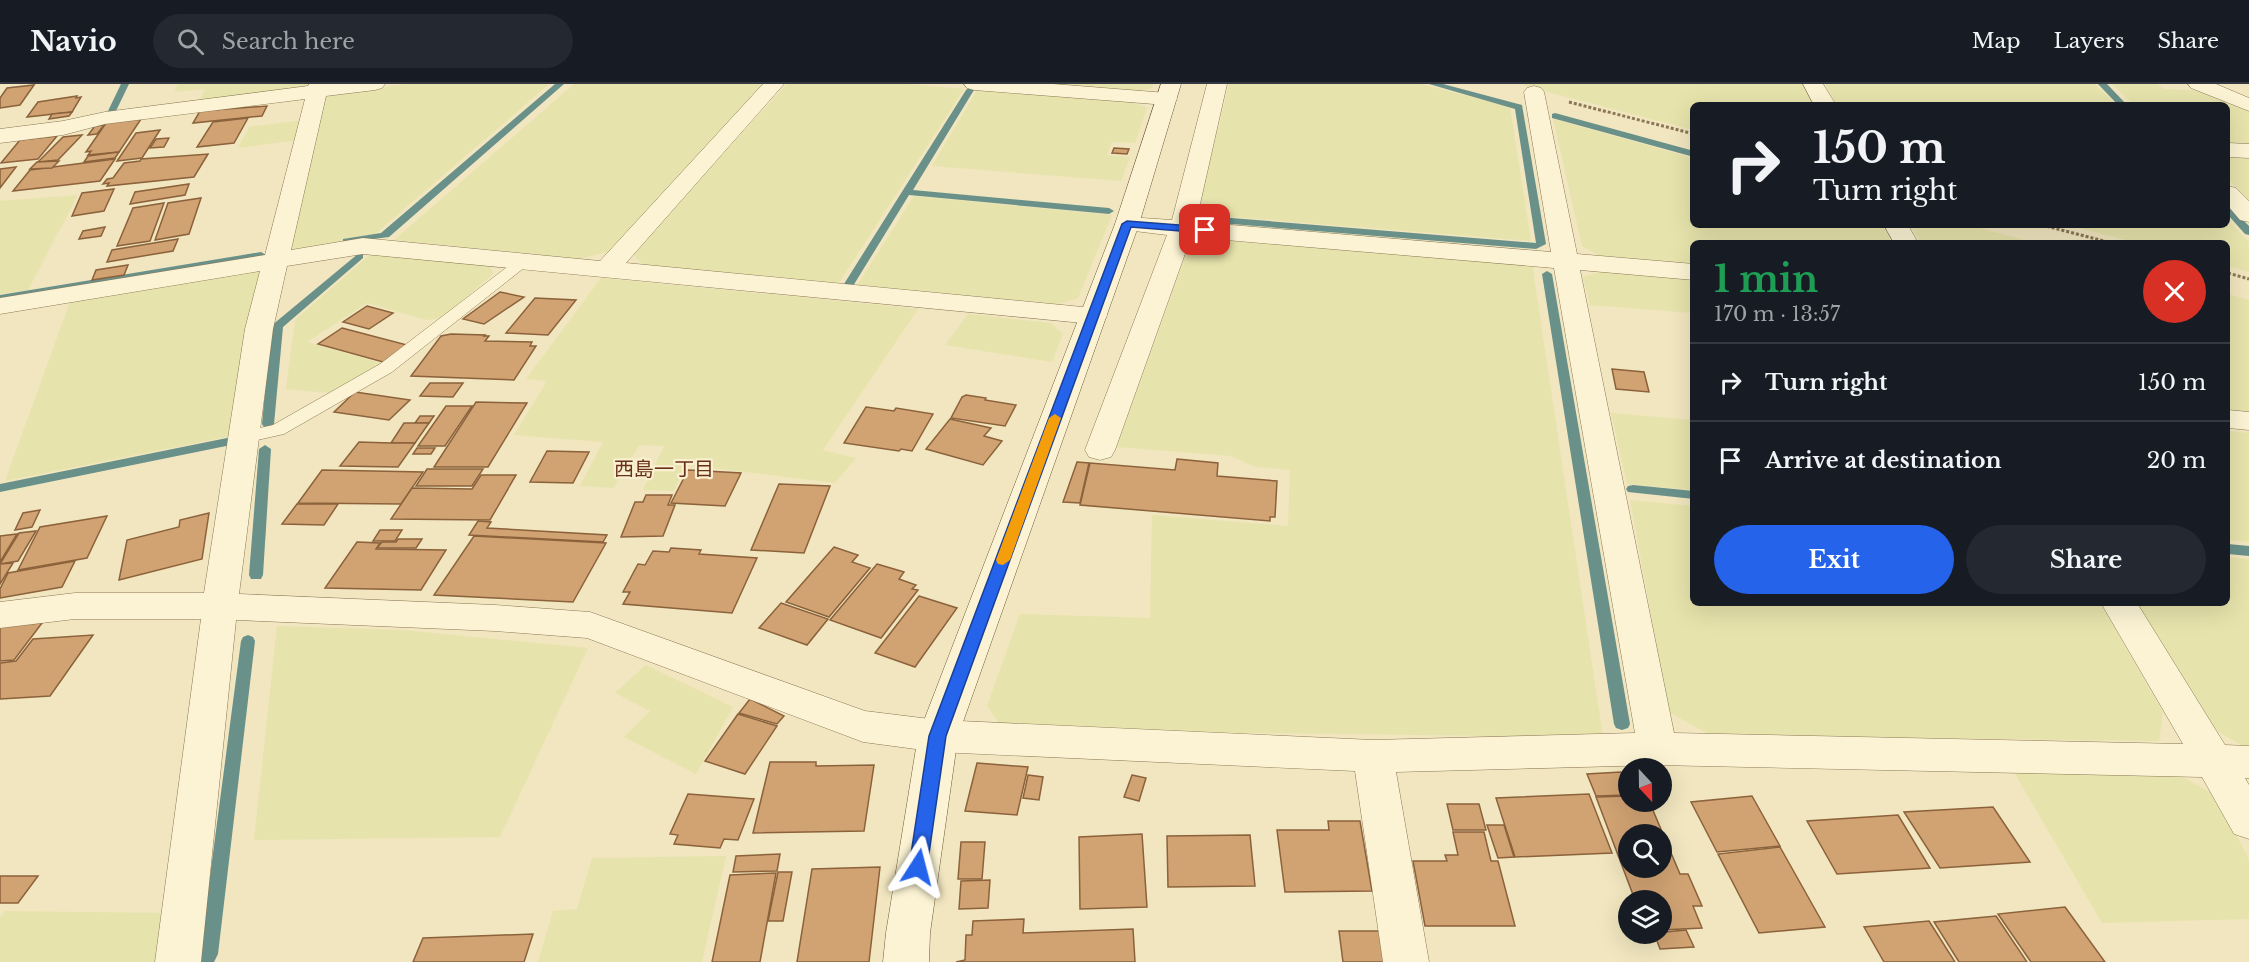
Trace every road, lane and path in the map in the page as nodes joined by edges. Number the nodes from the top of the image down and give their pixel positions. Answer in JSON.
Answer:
{"nodes":[{"id":1,"x":375,"y":84,"type":"edge"},
{"id":2,"x":774,"y":84,"type":"edge"},
{"id":3,"x":974,"y":84,"type":"edge"},
{"id":4,"x":1217,"y":84,"type":"edge"},
{"id":5,"x":1813,"y":84,"type":"edge"},
{"id":6,"x":2198,"y":84,"type":"edge"},
{"id":7,"x":318,"y":88,"type":"edge"},
{"id":8,"x":1169,"y":91,"type":"edge"},
{"id":9,"x":1534,"y":92,"type":"joint"},
{"id":10,"x":1823,"y":102,"type":"edge"},
{"id":11,"x":2249,"y":105,"type":"edge"},
{"id":12,"x":1690,"y":133,"type":"edge"},
{"id":13,"x":0,"y":136,"type":"edge"},
{"id":14,"x":2230,"y":150,"type":"edge"},
{"id":15,"x":2249,"y":151,"type":"edge"},
{"id":16,"x":2230,"y":195,"type":"edge"},
{"id":17,"x":2249,"y":215,"type":"edge"},
{"id":18,"x":1127,"y":224,"type":"junction"},
{"id":19,"x":1182,"y":228,"type":"junction"},
{"id":20,"x":2054,"y":228,"type":"edge"},
{"id":21,"x":2100,"y":240,"type":"edge"},
{"id":22,"x":275,"y":260,"type":"junction"},
{"id":23,"x":524,"y":261,"type":"junction"},
{"id":24,"x":1565,"y":261,"type":"junction"},
{"id":25,"x":607,"y":269,"type":"junction"},
{"id":26,"x":1690,"y":272,"type":"edge"},
{"id":27,"x":2230,"y":274,"type":"edge"},
{"id":28,"x":2249,"y":279,"type":"edge"},
{"id":29,"x":0,"y":306,"type":"edge"},
{"id":30,"x":1093,"y":316,"type":"junction"},
{"id":31,"x":2230,"y":419,"type":"edge"},
{"id":32,"x":2249,"y":421,"type":"edge"},
{"id":33,"x":244,"y":437,"type":"junction"},
{"id":34,"x":1100,"y":450,"type":"dead end"},
{"id":35,"x":220,"y":606,"type":"junction"},
{"id":36,"x":2121,"y":606,"type":"edge"},
{"id":37,"x":0,"y":615,"type":"edge"},
{"id":38,"x":938,"y":736,"type":"junction"},
{"id":39,"x":1657,"y":749,"type":"junction"},
{"id":40,"x":1373,"y":756,"type":"junction"},
{"id":41,"x":2231,"y":761,"type":"edge"},
{"id":42,"x":2249,"y":821,"type":"edge"},
{"id":43,"x":178,"y":962,"type":"edge"},
{"id":44,"x":906,"y":962,"type":"edge"},
{"id":45,"x":1406,"y":962,"type":"edge"}],
"edges":[{"from":1,"to":7,"type":"street"},
{"from":2,"to":25,"type":"street"},
{"from":3,"to":8,"type":"street"},
{"from":4,"to":19,"type":"street"},
{"from":5,"to":10,"type":"street"},
{"from":6,"to":11,"type":"street"},
{"from":7,"to":13,"type":"street"},
{"from":7,"to":22,"type":"street"},
{"from":8,"to":18,"type":"street"},
{"from":9,"to":12,"type":"path"},
{"from":9,"to":24,"type":"street"},
{"from":14,"to":15,"type":"street"},
{"from":16,"to":17,"type":"street"},
{"from":18,"to":19,"type":"street"},
{"from":18,"to":30,"type":"street"},
{"from":19,"to":24,"type":"street"},
{"from":19,"to":34,"type":"street"},
{"from":20,"to":21,"type":"path"},
{"from":22,"to":23,"type":"street"},
{"from":22,"to":29,"type":"street"},
{"from":22,"to":33,"type":"street"},
{"from":23,"to":25,"type":"street"},
{"from":23,"to":33,"type":"lane"},
{"from":24,"to":26,"type":"street"},
{"from":24,"to":39,"type":"street"},
{"from":25,"to":30,"type":"street"},
{"from":27,"to":28,"type":"path"},
{"from":30,"to":38,"type":"street"},
{"from":31,"to":32,"type":"street"},
{"from":33,"to":35,"type":"street"},
{"from":35,"to":37,"type":"street"},
{"from":35,"to":38,"type":"street"},
{"from":35,"to":43,"type":"street"},
{"from":36,"to":41,"type":"street"},
{"from":38,"to":40,"type":"street"},
{"from":38,"to":44,"type":"street"},
{"from":39,"to":40,"type":"street"},
{"from":39,"to":41,"type":"street"},
{"from":40,"to":45,"type":"street"},
{"from":41,"to":42,"type":"street"}]}
